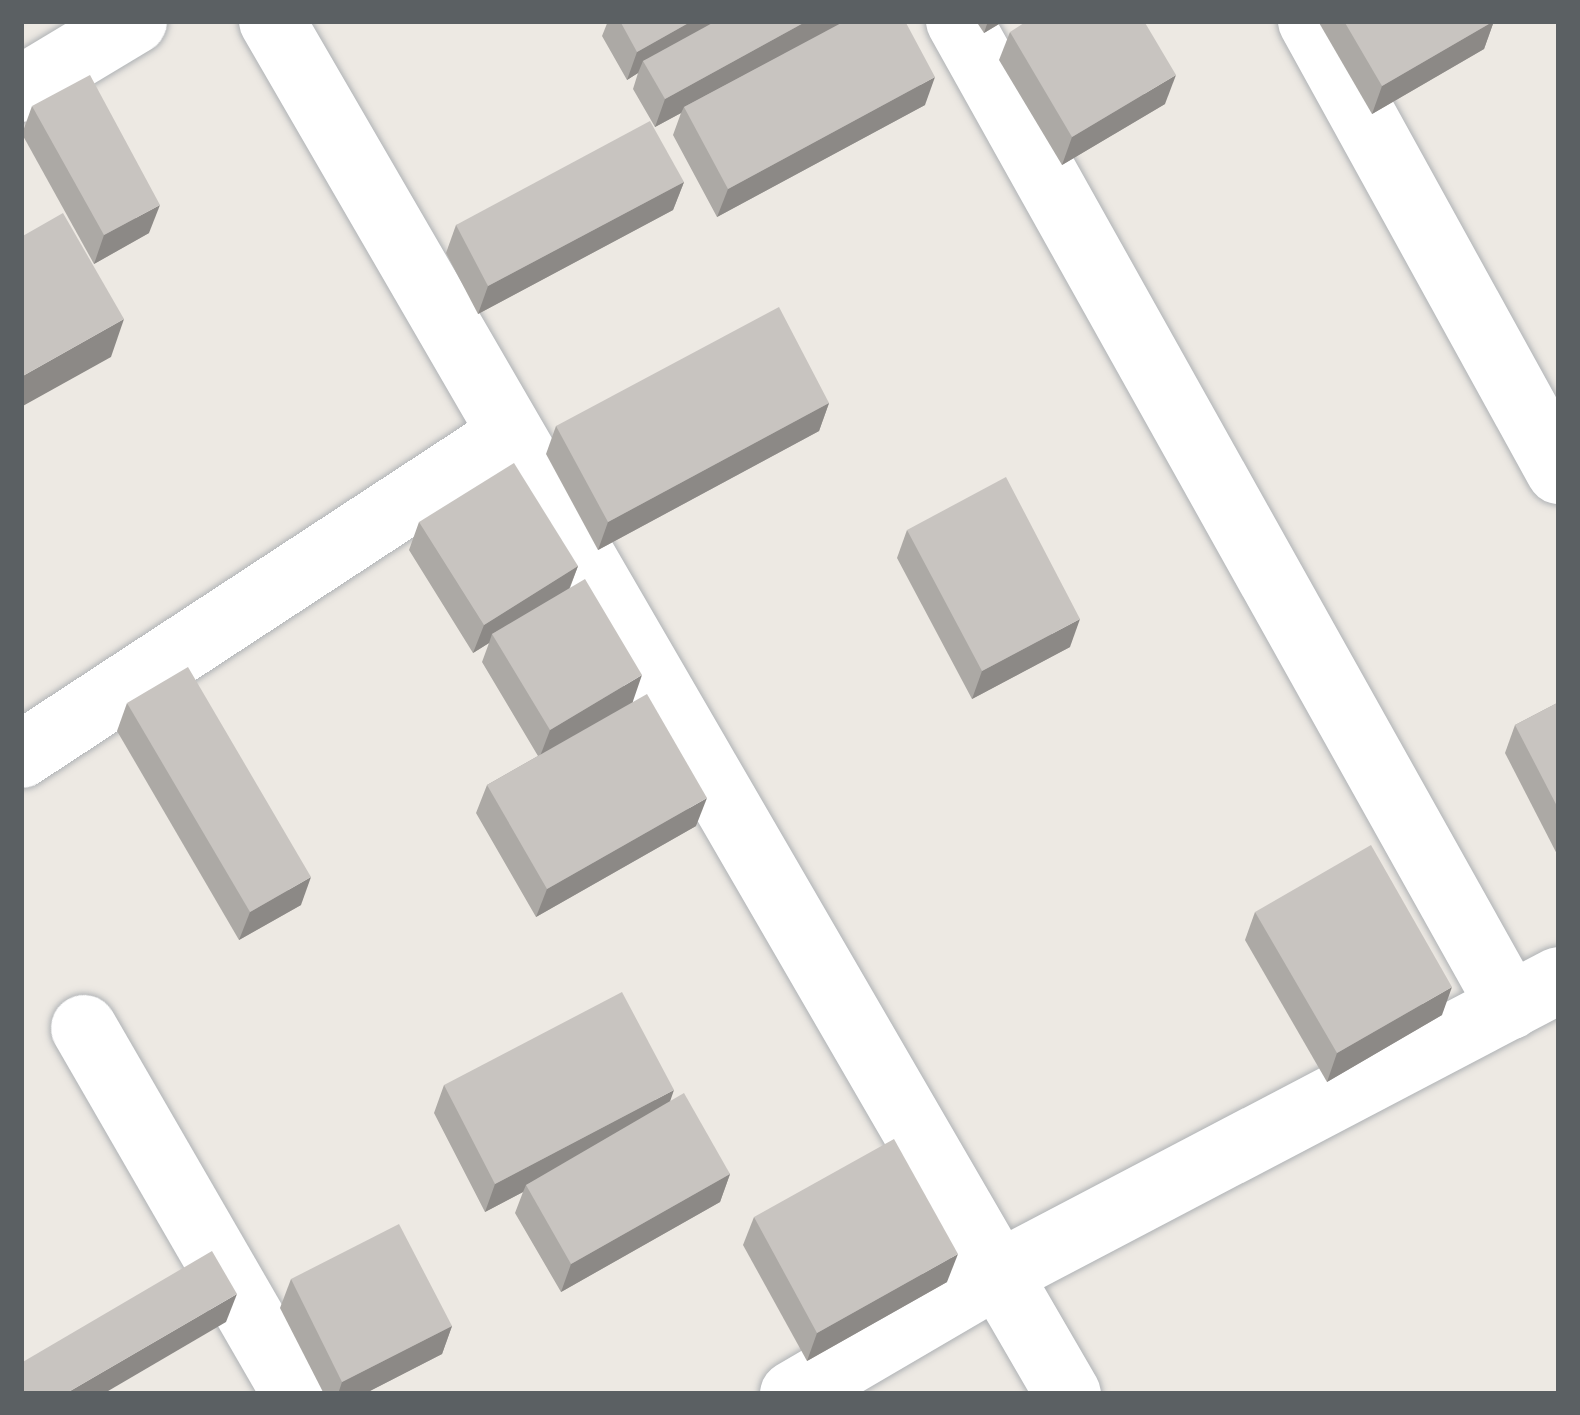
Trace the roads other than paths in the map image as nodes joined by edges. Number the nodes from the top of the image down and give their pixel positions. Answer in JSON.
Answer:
{"nodes":[{"id":1,"x":134,"y":21,"type":"edge"},
{"id":2,"x":272,"y":21,"type":"edge"},
{"id":3,"x":958,"y":21,"type":"edge"},
{"id":4,"x":1311,"y":21,"type":"edge"},
{"id":5,"x":21,"y":89,"type":"edge"},
{"id":6,"x":509,"y":434,"type":"junction"},
{"id":7,"x":1559,"y":471,"type":"edge"},
{"id":8,"x":21,"y":755,"type":"edge"},
{"id":9,"x":1535,"y":993,"type":"edge"},
{"id":10,"x":84,"y":1028,"type":"dead end"},
{"id":11,"x":1000,"y":1274,"type":"junction"},
{"id":12,"x":295,"y":1394,"type":"edge"},
{"id":13,"x":793,"y":1394,"type":"edge"},
{"id":14,"x":1068,"y":1394,"type":"edge"}],
"edges":[{"from":1,"to":5,"type":"street"},
{"from":2,"to":6,"type":"street"},
{"from":3,"to":9,"type":"street"},
{"from":4,"to":7,"type":"street"},
{"from":6,"to":8,"type":"street"},
{"from":6,"to":11,"type":"street"},
{"from":9,"to":11,"type":"street"},
{"from":10,"to":12,"type":"street"},
{"from":11,"to":13,"type":"street"},
{"from":11,"to":14,"type":"street"}]}
